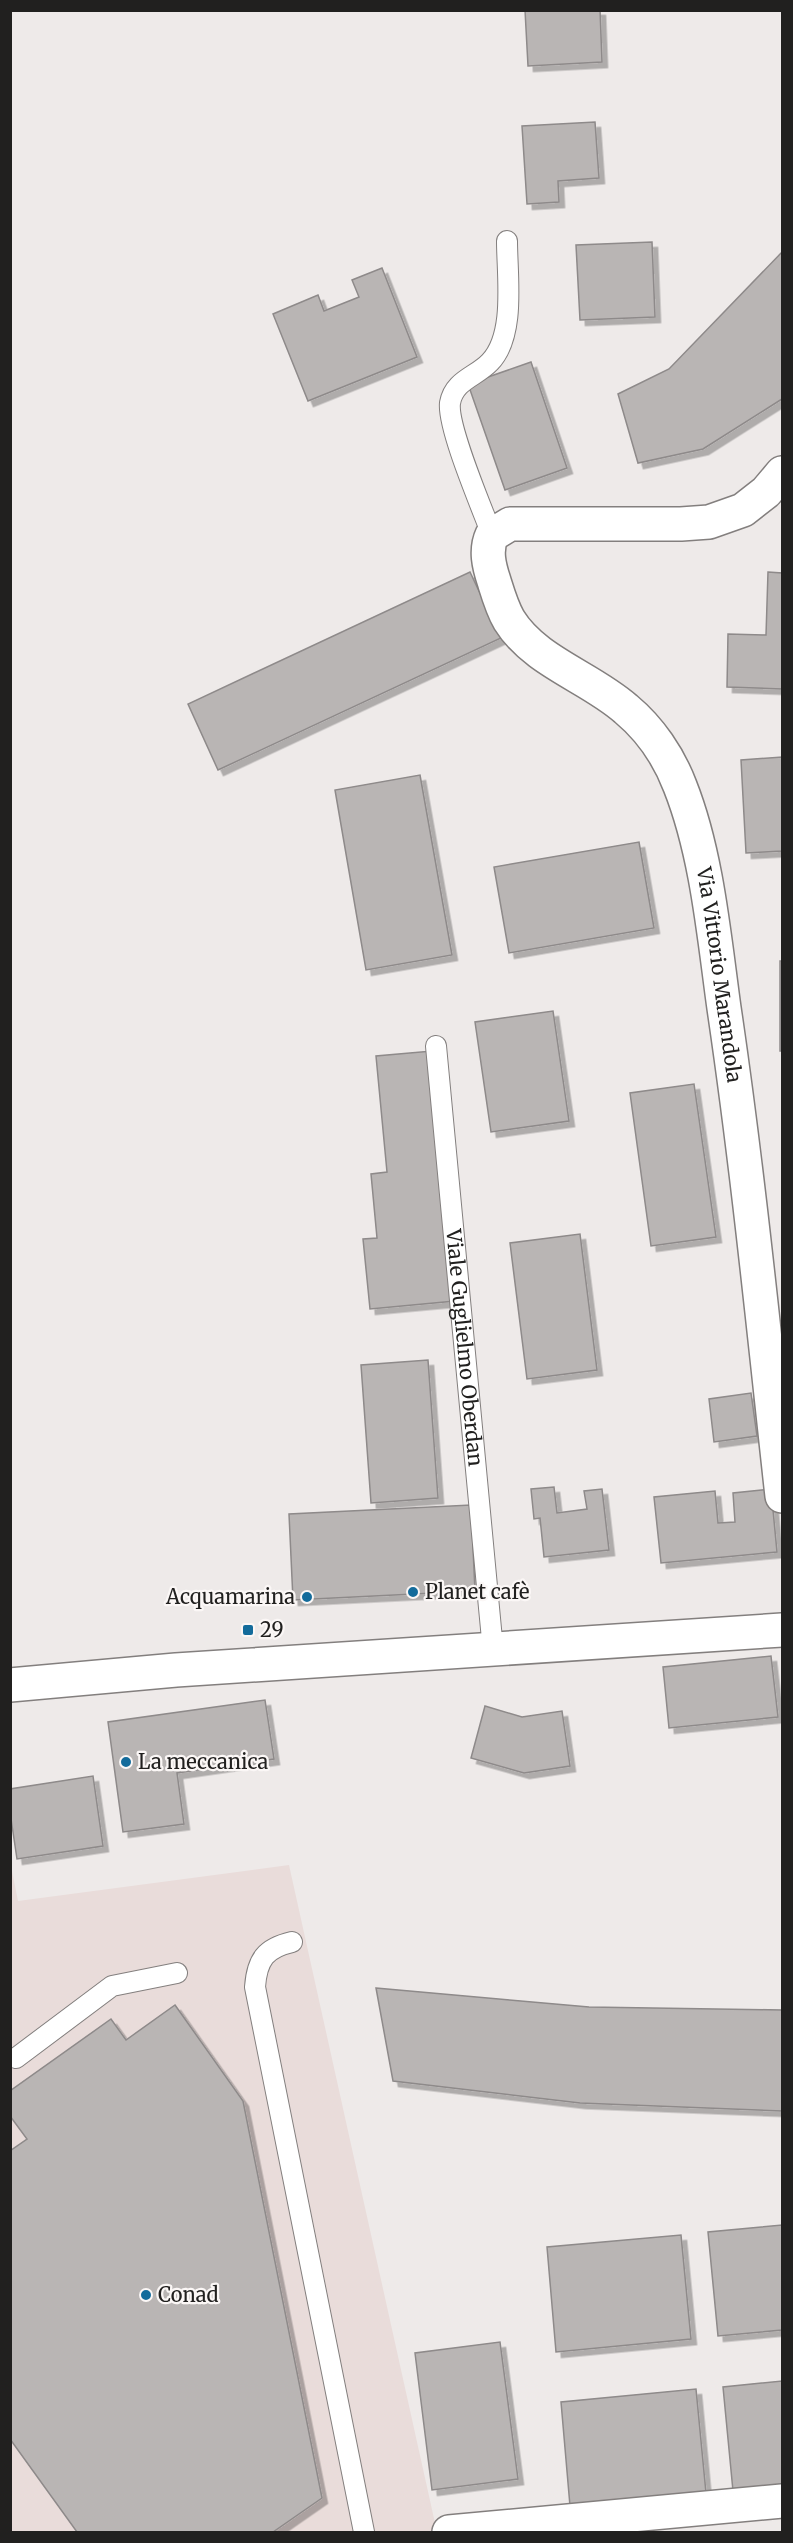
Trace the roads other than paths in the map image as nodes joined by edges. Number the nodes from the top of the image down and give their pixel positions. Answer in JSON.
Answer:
{"nodes":[{"id":1,"x":507,"y":241,"type":"dead end"},
{"id":2,"x":783,"y":473,"type":"edge"},
{"id":3,"x":492,"y":535,"type":"junction"},
{"id":4,"x":436,"y":1046,"type":"dead end"},
{"id":5,"x":783,"y":1496,"type":"edge"},
{"id":6,"x":783,"y":1630,"type":"edge"},
{"id":7,"x":493,"y":1650,"type":"junction"},
{"id":8,"x":10,"y":1685,"type":"edge"},
{"id":9,"x":292,"y":1942,"type":"dead end"},
{"id":10,"x":177,"y":1973,"type":"dead end"},
{"id":11,"x":16,"y":2058,"type":"dead end"},
{"id":12,"x":783,"y":2501,"type":"edge"},
{"id":13,"x":364,"y":2532,"type":"edge"},
{"id":14,"x":449,"y":2532,"type":"edge"}],
"edges":[{"from":1,"to":3,"type":"lane","name":"Via Vittorio Marandola"},
{"from":2,"to":3,"type":"street"},
{"from":3,"to":5,"type":"street","name":"Via Vittorio Marandola"},
{"from":4,"to":7,"type":"lane","name":"Viale Guglielmo Oberdan"},
{"from":6,"to":7,"type":"street"},
{"from":7,"to":8,"type":"street"},
{"from":9,"to":13,"type":"lane"},
{"from":10,"to":11,"type":"lane"},
{"from":12,"to":14,"type":"street"}]}
